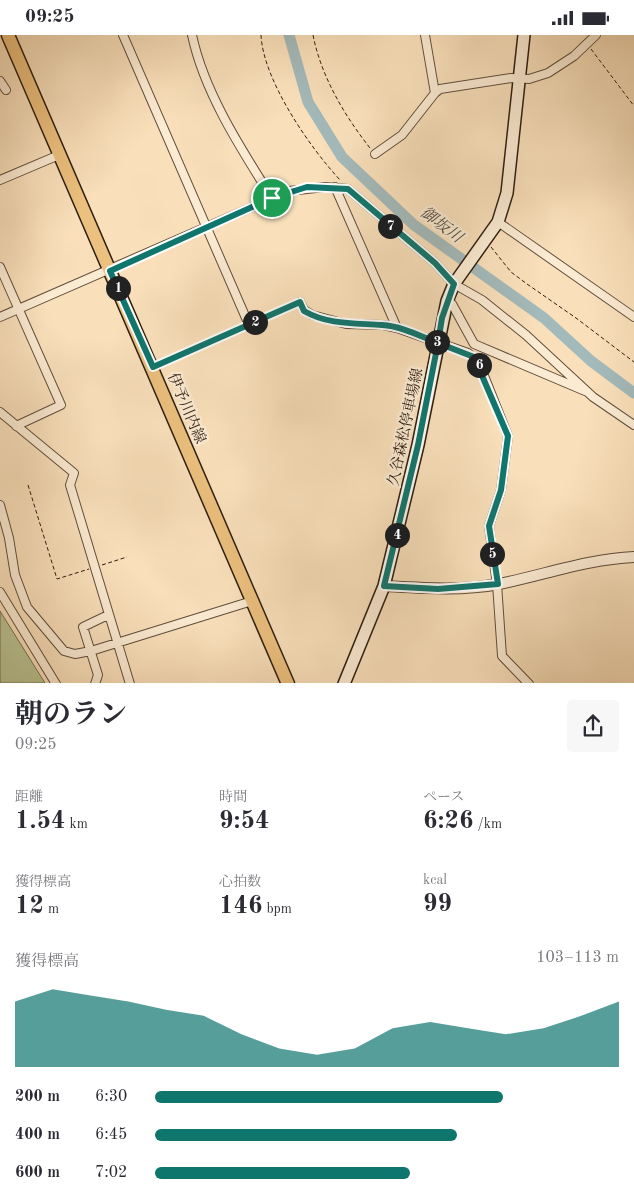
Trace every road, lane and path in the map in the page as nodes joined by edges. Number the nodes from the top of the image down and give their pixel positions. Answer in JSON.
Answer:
{"nodes":[{"id":1,"x":8,"y":35,"type":"edge"},
{"id":2,"x":123,"y":35,"type":"edge"},
{"id":3,"x":192,"y":35,"type":"edge"},
{"id":4,"x":261,"y":35,"type":"edge"},
{"id":5,"x":313,"y":35,"type":"edge"},
{"id":6,"x":425,"y":35,"type":"edge"},
{"id":7,"x":524,"y":35,"type":"edge"},
{"id":8,"x":581,"y":35,"type":"edge"},
{"id":9,"x":596,"y":35,"type":"edge"},
{"id":10,"x":586,"y":42,"type":"junction"},
{"id":11,"x":519,"y":79,"type":"junction"},
{"id":12,"x":0,"y":81,"type":"edge"},
{"id":13,"x":6,"y":90,"type":"dead end"},
{"id":14,"x":435,"y":93,"type":"junction"},
{"id":15,"x":634,"y":106,"type":"edge"},
{"id":16,"x":375,"y":154,"type":"joint"},
{"id":17,"x":59,"y":155,"type":"junction"},
{"id":18,"x":0,"y":180,"type":"edge"},
{"id":19,"x":334,"y":187,"type":"junction"},
{"id":20,"x":348,"y":189,"type":"junction"},
{"id":21,"x":272,"y":198,"type":"junction"},
{"id":22,"x":498,"y":222,"type":"junction"},
{"id":23,"x":206,"y":227,"type":"junction"},
{"id":24,"x":483,"y":243,"type":"junction"},
{"id":25,"x":0,"y":267,"type":"edge"},
{"id":26,"x":110,"y":271,"type":"junction"},
{"id":27,"x":456,"y":282,"type":"junction"},
{"id":28,"x":447,"y":301,"type":"junction"},
{"id":29,"x":300,"y":302,"type":"joint"},
{"id":30,"x":18,"y":309,"type":"junction"},
{"id":31,"x":0,"y":317,"type":"edge"},
{"id":32,"x":634,"y":317,"type":"edge"},
{"id":33,"x":249,"y":325,"type":"junction"},
{"id":34,"x":397,"y":328,"type":"junction"},
{"id":35,"x":438,"y":343,"type":"junction"},
{"id":36,"x":634,"y":362,"type":"edge"},
{"id":37,"x":153,"y":367,"type":"junction"},
{"id":38,"x":587,"y":392,"type":"junction"},
{"id":39,"x":0,"y":412,"type":"edge"},
{"id":40,"x":634,"y":425,"type":"edge"},
{"id":41,"x":16,"y":426,"type":"junction"},
{"id":42,"x":28,"y":485,"type":"dead end"},
{"id":43,"x":0,"y":505,"type":"edge"},
{"id":44,"x":127,"y":557,"type":"dead end"},
{"id":45,"x":634,"y":557,"type":"edge"},
{"id":46,"x":94,"y":567,"type":"junction"},
{"id":47,"x":498,"y":584,"type":"junction"},
{"id":48,"x":384,"y":586,"type":"junction"},
{"id":49,"x":0,"y":592,"type":"edge"},
{"id":50,"x":252,"y":601,"type":"junction"},
{"id":51,"x":108,"y":615,"type":"junction"},
{"id":52,"x":118,"y":643,"type":"junction"},
{"id":53,"x":91,"y":651,"type":"junction"},
{"id":54,"x":56,"y":683,"type":"edge"},
{"id":55,"x":95,"y":683,"type":"edge"},
{"id":56,"x":130,"y":683,"type":"edge"},
{"id":57,"x":288,"y":683,"type":"edge"},
{"id":58,"x":344,"y":683,"type":"edge"},
{"id":59,"x":529,"y":683,"type":"edge"}],
"edges":[{"from":1,"to":17,"type":"main road","name":"伊予川内線"},
{"from":2,"to":23,"type":"street"},
{"from":3,"to":21,"type":"street"},
{"from":4,"to":20,"type":"path"},
{"from":5,"to":16,"type":"path"},
{"from":6,"to":14,"type":"street"},
{"from":7,"to":11,"type":"main road","name":"久谷森松停車場線"},
{"from":8,"to":10,"type":"street"},
{"from":9,"to":10,"type":"street"},
{"from":10,"to":11,"type":"street"},
{"from":10,"to":15,"type":"path"},
{"from":11,"to":14,"type":"street"},
{"from":11,"to":22,"type":"main road","name":"久谷森松停車場線"},
{"from":12,"to":13,"type":"street"},
{"from":14,"to":16,"type":"street"},
{"from":17,"to":18,"type":"street"},
{"from":17,"to":26,"type":"main road","name":"伊予川内線"},
{"from":19,"to":20,"type":"street"},
{"from":19,"to":21,"type":"street"},
{"from":19,"to":34,"type":"street"},
{"from":20,"to":27,"type":"street"},
{"from":21,"to":23,"type":"street"},
{"from":22,"to":24,"type":"main road","name":"久谷森松停車場線"},
{"from":22,"to":32,"type":"street"},
{"from":23,"to":26,"type":"street"},
{"from":23,"to":33,"type":"street"},
{"from":24,"to":27,"type":"main road","name":"久谷森松停車場線"},
{"from":24,"to":36,"type":"path"},
{"from":25,"to":30,"type":"street"},
{"from":26,"to":30,"type":"street"},
{"from":26,"to":37,"type":"main road","name":"伊予川内線"},
{"from":27,"to":28,"type":"main road","name":"久谷森松停車場線"},
{"from":27,"to":38,"type":"street"},
{"from":28,"to":35,"type":"main road","name":"久谷森松停車場線"},
{"from":28,"to":38,"type":"street"},
{"from":29,"to":33,"type":"path"},
{"from":29,"to":34,"type":"street"},
{"from":30,"to":31,"type":"street"},
{"from":30,"to":41,"type":"street"},
{"from":33,"to":37,"type":"path"},
{"from":34,"to":35,"type":"street"},
{"from":35,"to":47,"type":"street"},
{"from":35,"to":48,"type":"main road","name":"久谷森松停車場線"},
{"from":37,"to":50,"type":"main road","name":"伊予川内線"},
{"from":38,"to":40,"type":"street"},
{"from":39,"to":41,"type":"street"},
{"from":41,"to":46,"type":"street"},
{"from":42,"to":46,"type":"path"},
{"from":43,"to":53,"type":"street"},
{"from":44,"to":46,"type":"path"},
{"from":45,"to":47,"type":"street"},
{"from":46,"to":51,"type":"street"},
{"from":47,"to":48,"type":"street"},
{"from":47,"to":59,"type":"street"},
{"from":48,"to":58,"type":"main road","name":"久谷森松停車場線"},
{"from":49,"to":54,"type":"street"},
{"from":50,"to":52,"type":"street"},
{"from":50,"to":57,"type":"main road","name":"伊予川内線"},
{"from":51,"to":52,"type":"street"},
{"from":51,"to":53,"type":"street"},
{"from":52,"to":53,"type":"street"},
{"from":52,"to":56,"type":"street"},
{"from":53,"to":55,"type":"street"}]}
